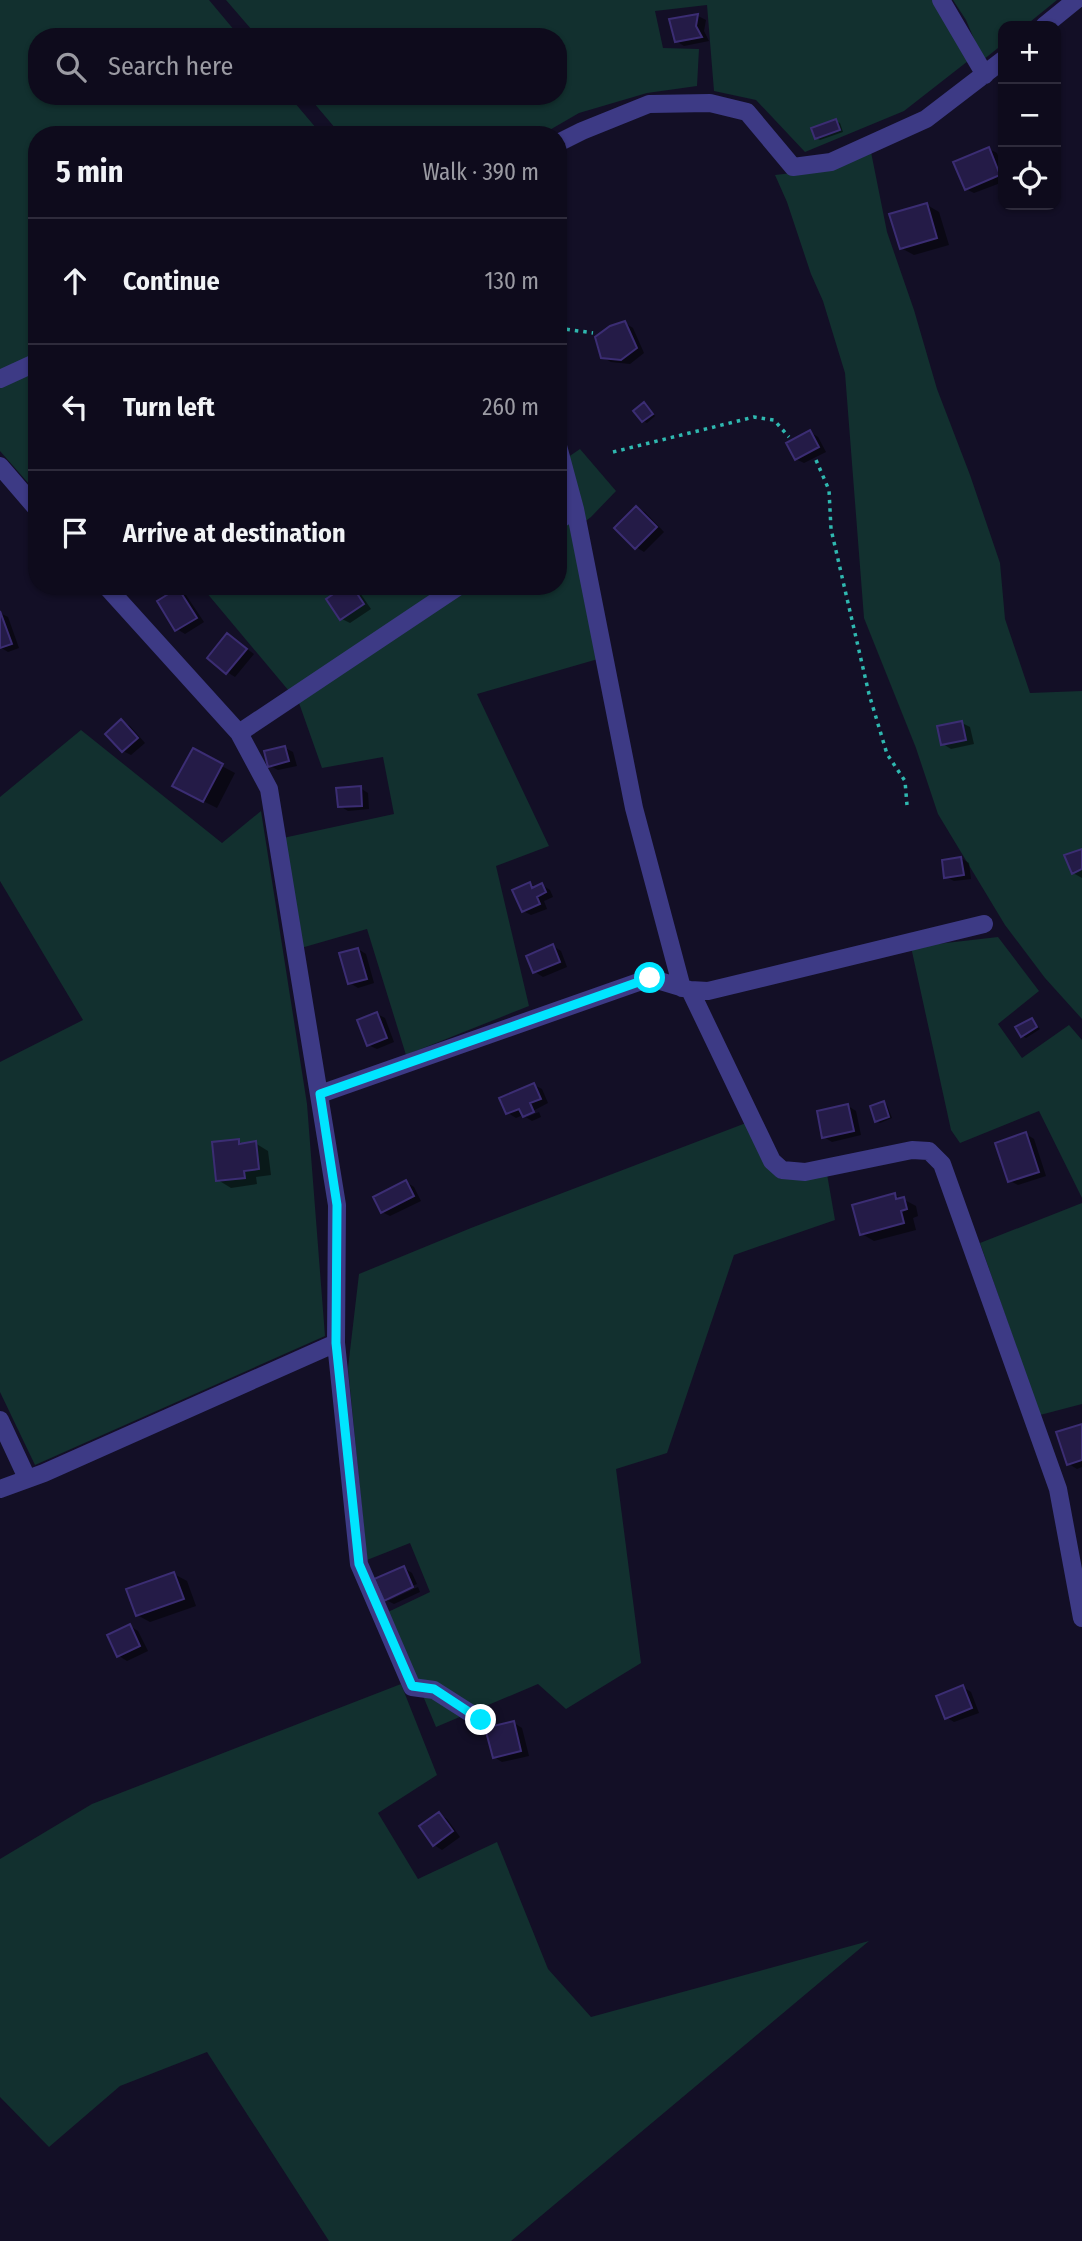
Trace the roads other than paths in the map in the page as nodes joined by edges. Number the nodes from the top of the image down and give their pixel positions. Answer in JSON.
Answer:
{"nodes":[{"id":1,"x":941,"y":0,"type":"edge"},
{"id":2,"x":1076,"y":0,"type":"edge"},
{"id":3,"x":1050,"y":21,"type":"edge"},
{"id":4,"x":998,"y":64,"type":"edge"},
{"id":5,"x":985,"y":75,"type":"junction"},
{"id":6,"x":567,"y":138,"type":"edge"},
{"id":7,"x":28,"y":366,"type":"edge"},
{"id":8,"x":0,"y":379,"type":"edge"},
{"id":9,"x":0,"y":466,"type":"edge"},
{"id":10,"x":567,"y":479,"type":"edge"},
{"id":11,"x":28,"y":499,"type":"edge"},
{"id":12,"x":575,"y":509,"type":"junction"},
{"id":13,"x":567,"y":515,"type":"edge"},
{"id":14,"x":114,"y":595,"type":"edge"},
{"id":15,"x":446,"y":595,"type":"edge"},
{"id":16,"x":239,"y":733,"type":"junction"},
{"id":17,"x":984,"y":923,"type":"dead end"},
{"id":18,"x":686,"y":989,"type":"junction"},
{"id":19,"x":320,"y":1094,"type":"junction"},
{"id":20,"x":336,"y":1343,"type":"junction"},
{"id":21,"x":0,"y":1420,"type":"edge"},
{"id":22,"x":26,"y":1478,"type":"junction"},
{"id":23,"x":0,"y":1489,"type":"edge"},
{"id":24,"x":1082,"y":1618,"type":"edge"},
{"id":25,"x":481,"y":1720,"type":"dead end"}],
"edges":[{"from":1,"to":5,"type":"street"},
{"from":2,"to":3,"type":"street"},
{"from":4,"to":5,"type":"street"},
{"from":5,"to":6,"type":"street"},
{"from":7,"to":8,"type":"street"},
{"from":9,"to":11,"type":"street"},
{"from":10,"to":12,"type":"street"},
{"from":12,"to":13,"type":"street"},
{"from":12,"to":18,"type":"street"},
{"from":14,"to":16,"type":"street"},
{"from":15,"to":16,"type":"street"},
{"from":16,"to":19,"type":"street"},
{"from":17,"to":18,"type":"street"},
{"from":18,"to":19,"type":"street"},
{"from":18,"to":24,"type":"street"},
{"from":19,"to":20,"type":"street"},
{"from":20,"to":22,"type":"street"},
{"from":20,"to":25,"type":"street"},
{"from":21,"to":22,"type":"street"},
{"from":22,"to":23,"type":"street"}]}
